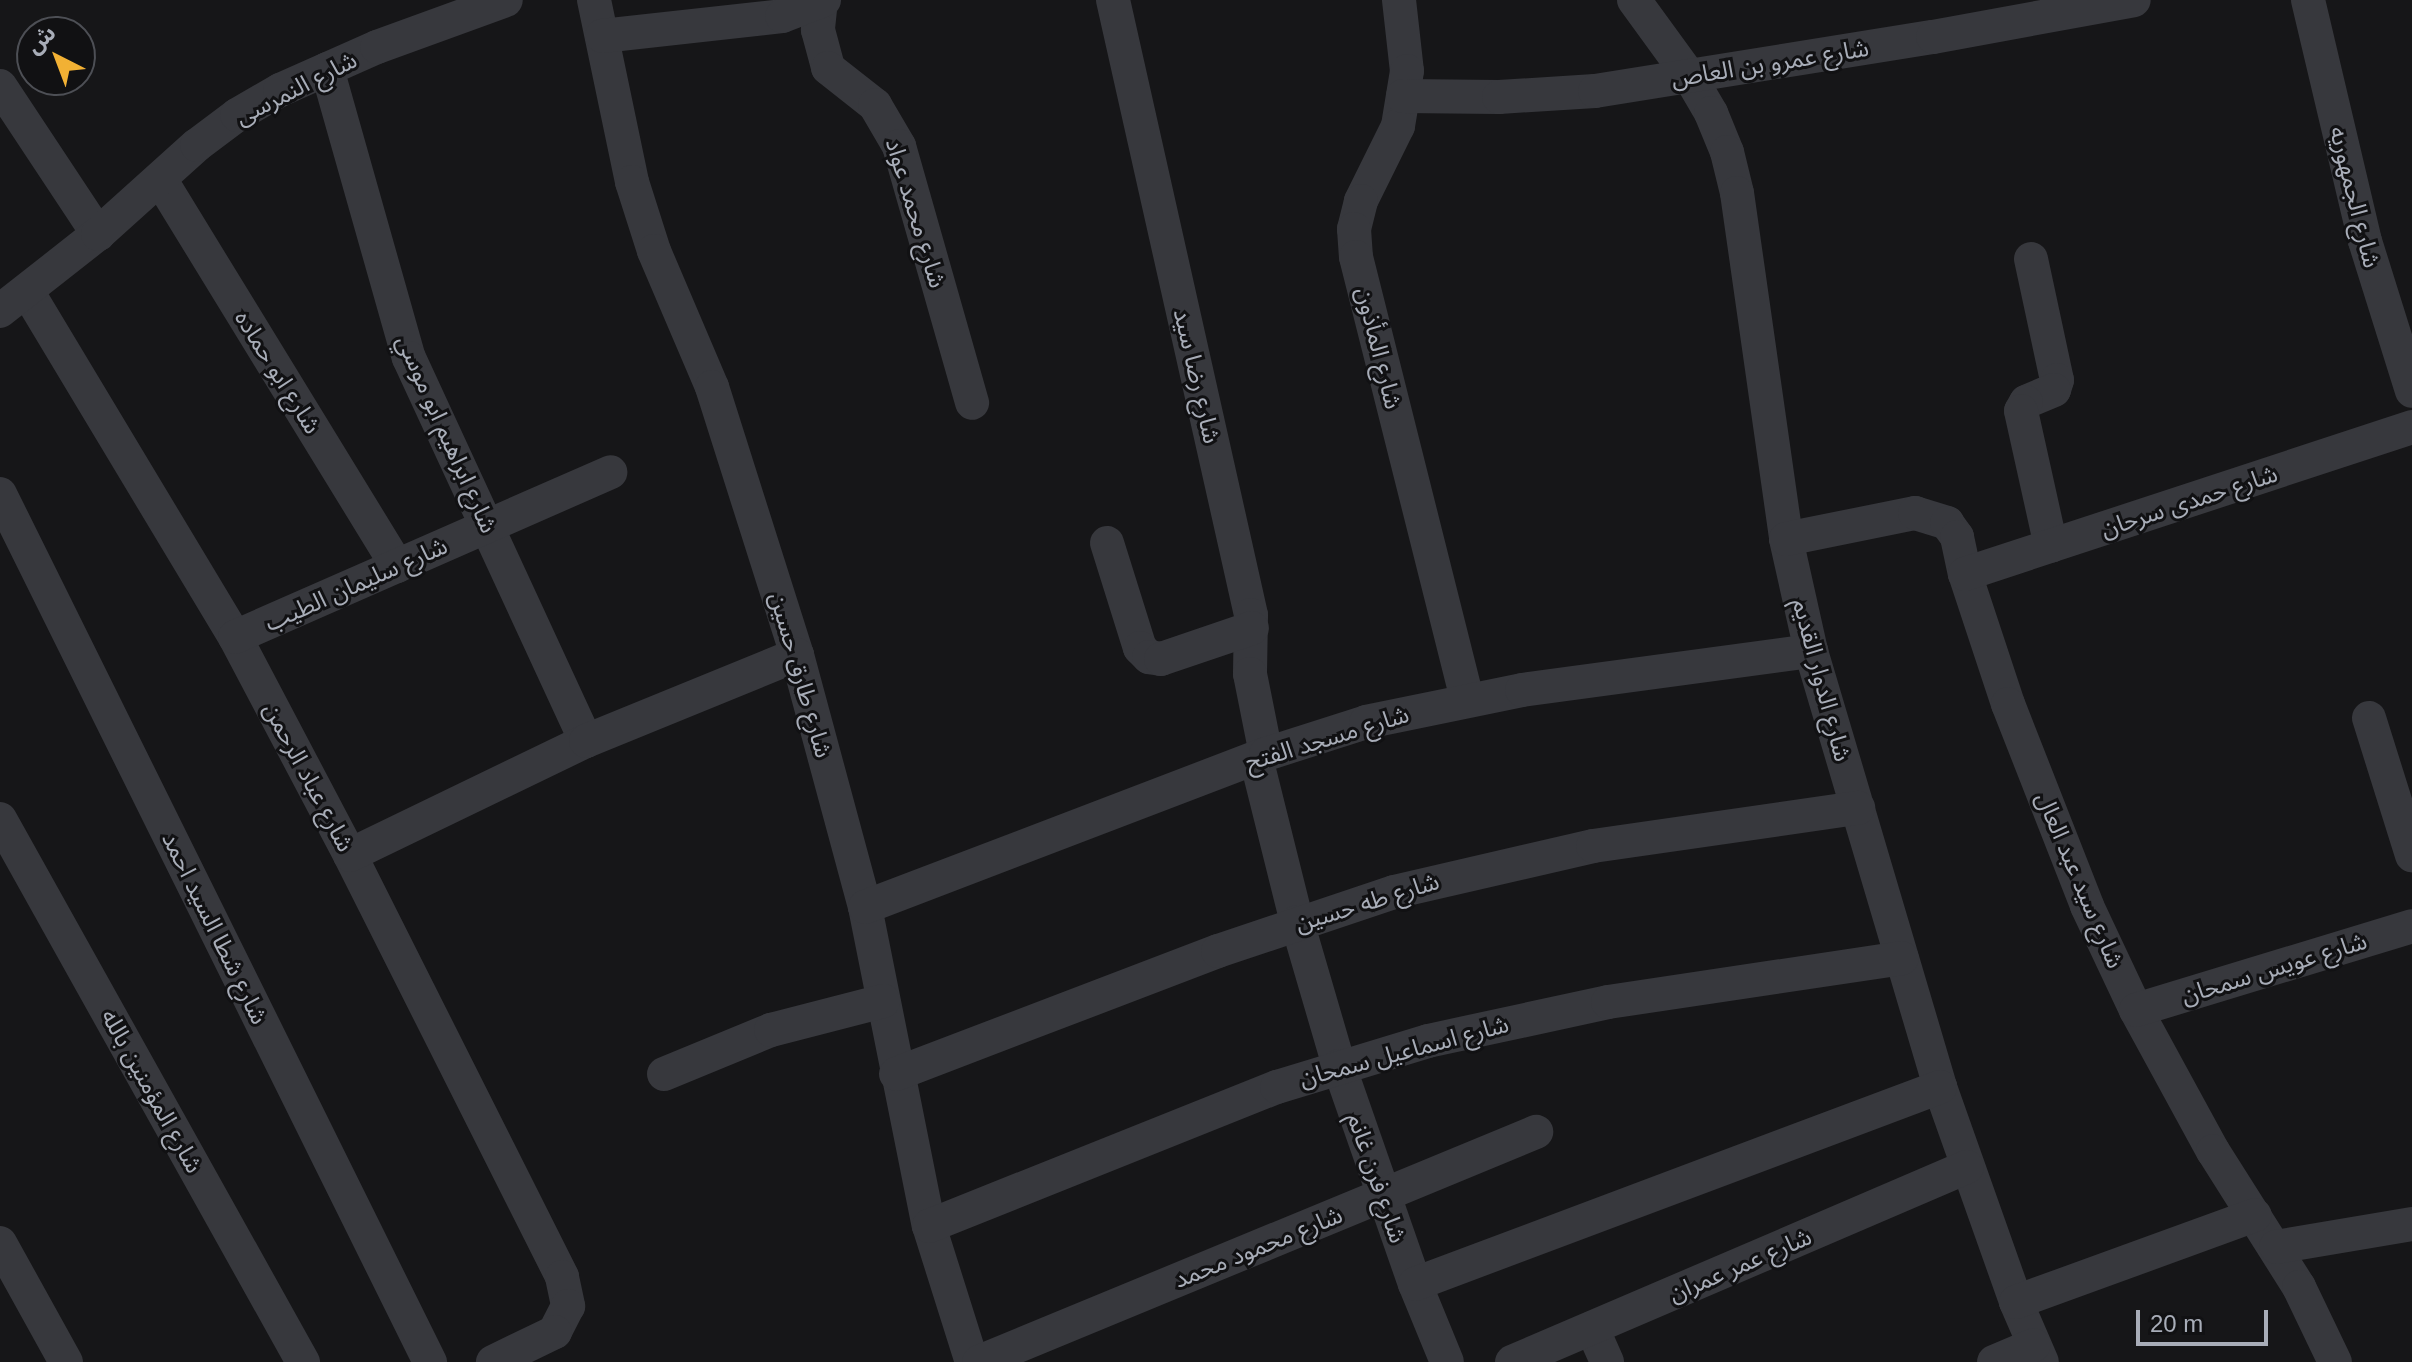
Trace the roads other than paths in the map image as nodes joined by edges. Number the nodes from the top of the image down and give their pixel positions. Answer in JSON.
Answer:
{"nodes":[{"id":1,"x":506,"y":0,"type":"edge"},
{"id":2,"x":594,"y":0,"type":"edge"},
{"id":3,"x":1113,"y":0,"type":"edge"},
{"id":4,"x":1399,"y":0,"type":"edge"},
{"id":5,"x":1634,"y":0,"type":"edge"},
{"id":6,"x":2134,"y":0,"type":"edge"},
{"id":7,"x":2308,"y":0,"type":"edge"},
{"id":8,"x":822,"y":1,"type":"edge"},
{"id":9,"x":2003,"y":12,"type":"edge"},
{"id":10,"x":602,"y":36,"type":"junction"},
{"id":11,"x":327,"y":69,"type":"junction"},
{"id":12,"x":1690,"y":77,"type":"junction"},
{"id":13,"x":0,"y":86,"type":"edge"},
{"id":14,"x":1403,"y":96,"type":"junction"},
{"id":15,"x":160,"y":179,"type":"junction"},
{"id":16,"x":98,"y":234,"type":"junction"},
{"id":17,"x":2031,"y":259,"type":"dead end"},
{"id":18,"x":27,"y":291,"type":"junction"},
{"id":19,"x":0,"y":311,"type":"edge"},
{"id":20,"x":2401,"y":324,"type":"edge"},
{"id":21,"x":2412,"y":391,"type":"edge"},
{"id":22,"x":972,"y":403,"type":"dead end"},
{"id":23,"x":2412,"y":427,"type":"edge"},
{"id":24,"x":610,"y":472,"type":"dead end"},
{"id":25,"x":0,"y":494,"type":"edge"},
{"id":26,"x":487,"y":526,"type":"junction"},
{"id":27,"x":1786,"y":539,"type":"junction"},
{"id":28,"x":1107,"y":543,"type":"dead end"},
{"id":29,"x":2051,"y":546,"type":"junction"},
{"id":30,"x":397,"y":566,"type":"junction"},
{"id":31,"x":1965,"y":574,"type":"junction"},
{"id":32,"x":1252,"y":628,"type":"junction"},
{"id":33,"x":235,"y":637,"type":"junction"},
{"id":34,"x":1811,"y":651,"type":"junction"},
{"id":35,"x":797,"y":655,"type":"junction"},
{"id":36,"x":1467,"y":699,"type":"junction"},
{"id":37,"x":2369,"y":718,"type":"dead end"},
{"id":38,"x":586,"y":741,"type":"junction"},
{"id":39,"x":1261,"y":756,"type":"junction"},
{"id":40,"x":1858,"y":808,"type":"junction"},
{"id":41,"x":0,"y":819,"type":"edge"},
{"id":42,"x":350,"y":855,"type":"junction"},
{"id":43,"x":2412,"y":855,"type":"edge"},
{"id":44,"x":865,"y":907,"type":"junction"},
{"id":45,"x":1297,"y":922,"type":"junction"},
{"id":46,"x":2412,"y":926,"type":"edge"},
{"id":47,"x":1902,"y":958,"type":"junction"},
{"id":48,"x":883,"y":1001,"type":"junction"},
{"id":49,"x":2136,"y":1010,"type":"junction"},
{"id":50,"x":1339,"y":1066,"type":"junction"},
{"id":51,"x":664,"y":1074,"type":"dead end"},
{"id":52,"x":896,"y":1074,"type":"junction"},
{"id":53,"x":1940,"y":1087,"type":"junction"},
{"id":54,"x":1536,"y":1132,"type":"dead end"},
{"id":55,"x":1967,"y":1167,"type":"junction"},
{"id":56,"x":1383,"y":1195,"type":"junction"},
{"id":57,"x":2255,"y":1215,"type":"junction"},
{"id":58,"x":2412,"y":1224,"type":"edge"},
{"id":59,"x":929,"y":1226,"type":"junction"},
{"id":60,"x":0,"y":1243,"type":"edge"},
{"id":61,"x":2276,"y":1247,"type":"junction"},
{"id":62,"x":1415,"y":1284,"type":"junction"},
{"id":63,"x":2016,"y":1302,"type":"junction"},
{"id":64,"x":1592,"y":1328,"type":"junction"},
{"id":65,"x":2038,"y":1354,"type":"edge"},
{"id":66,"x":66,"y":1362,"type":"edge"},
{"id":67,"x":303,"y":1362,"type":"edge"},
{"id":68,"x":430,"y":1362,"type":"edge"},
{"id":69,"x":493,"y":1362,"type":"edge"},
{"id":70,"x":972,"y":1362,"type":"edge"},
{"id":71,"x":979,"y":1362,"type":"edge"},
{"id":72,"x":1447,"y":1362,"type":"edge"},
{"id":73,"x":1512,"y":1362,"type":"edge"},
{"id":74,"x":1607,"y":1362,"type":"edge"},
{"id":75,"x":1994,"y":1362,"type":"edge"},
{"id":76,"x":2335,"y":1362,"type":"edge"}],
"edges":[{"from":1,"to":11,"type":"street","name":"شارع النمرسى"},
{"from":2,"to":10,"type":"street","name":"شارع طارق حسين"},
{"from":3,"to":32,"type":"street","name":"شارع رضا سيد"},
{"from":4,"to":14,"type":"street","name":"شارع المأذون"},
{"from":5,"to":12,"type":"street","name":"شارع الدوار القديم"},
{"from":6,"to":9,"type":"street","name":"شارع عمرو بن العاص"},
{"from":7,"to":20,"type":"street","name":"شارع الجمهوريه"},
{"from":8,"to":10,"type":"street"},
{"from":8,"to":22,"type":"street","name":"شارع محمد عواد"},
{"from":9,"to":12,"type":"street","name":"شارع عمرو بن العاص"},
{"from":10,"to":35,"type":"street","name":"شارع طارق حسين"},
{"from":11,"to":15,"type":"street","name":"شارع النمرسى"},
{"from":11,"to":26,"type":"street","name":"شارع ابراهيم ابو موسي"},
{"from":12,"to":14,"type":"street","name":"شارع عمرو بن العاص"},
{"from":12,"to":27,"type":"street","name":"شارع الدوار القديم"},
{"from":13,"to":16,"type":"street"},
{"from":14,"to":36,"type":"street","name":"شارع المأذون"},
{"from":15,"to":16,"type":"street","name":"شارع النمرسى"},
{"from":15,"to":30,"type":"street","name":"شارع ابو حماده"},
{"from":16,"to":18,"type":"street","name":"شارع النمرسى"},
{"from":17,"to":29,"type":"street"},
{"from":18,"to":19,"type":"street","name":"شارع النمرسى"},
{"from":18,"to":33,"type":"street","name":"شارع عباد الرحمن"},
{"from":20,"to":21,"type":"street","name":"شارع الجمهوريه"},
{"from":23,"to":29,"type":"street","name":"شارع حمدى سرحان"},
{"from":24,"to":26,"type":"street","name":"شارع سليمان الطيب"},
{"from":25,"to":68,"type":"street","name":"شارع شطا السيد احمد"},
{"from":26,"to":30,"type":"street","name":"شارع سليمان الطيب"},
{"from":26,"to":38,"type":"street","name":"شارع ابراهيم ابو موسي"},
{"from":27,"to":31,"type":"street","name":"شارع سيد عبد العال"},
{"from":27,"to":34,"type":"street","name":"شارع الدوار القديم"},
{"from":28,"to":32,"type":"street"},
{"from":29,"to":31,"type":"street","name":"شارع حمدى سرحان"},
{"from":30,"to":33,"type":"street","name":"شارع سليمان الطيب"},
{"from":31,"to":49,"type":"street","name":"شارع سيد عبد العال"},
{"from":32,"to":39,"type":"street","name":"شارع رضا سيد"},
{"from":33,"to":42,"type":"street","name":"شارع عباد الرحمن"},
{"from":34,"to":36,"type":"street","name":"شارع مسجد الفتح"},
{"from":34,"to":40,"type":"street","name":"شارع الدوار القديم"},
{"from":35,"to":38,"type":"street"},
{"from":35,"to":44,"type":"street","name":"شارع طارق حسين"},
{"from":36,"to":39,"type":"street","name":"شارع مسجد الفتح"},
{"from":37,"to":43,"type":"street"},
{"from":38,"to":42,"type":"street"},
{"from":39,"to":44,"type":"street","name":"شارع مسجد الفتح"},
{"from":39,"to":45,"type":"street","name":"شارع فرن غانم"},
{"from":40,"to":45,"type":"street","name":"شارع طه حسين"},
{"from":40,"to":47,"type":"street","name":"شارع الدوار القديم"},
{"from":41,"to":67,"type":"street","name":"شارع المؤمنين بالله"},
{"from":42,"to":69,"type":"street","name":"شارع عباد الرحمن"},
{"from":44,"to":48,"type":"street","name":"شارع طارق حسين"},
{"from":45,"to":50,"type":"street","name":"شارع فرن غانم"},
{"from":45,"to":52,"type":"street","name":"شارع طه حسين"},
{"from":46,"to":49,"type":"street","name":"شارع عويس سمحان"},
{"from":47,"to":50,"type":"street","name":"شارع اسماعيل سمحان"},
{"from":47,"to":53,"type":"street","name":"شارع الدوار القديم"},
{"from":48,"to":51,"type":"street"},
{"from":48,"to":52,"type":"street","name":"شارع طارق حسين"},
{"from":49,"to":57,"type":"street","name":"شارع سيد عبد العال"},
{"from":50,"to":56,"type":"street","name":"شارع فرن غانم"},
{"from":50,"to":59,"type":"street","name":"شارع اسماعيل سمحان"},
{"from":52,"to":59,"type":"street","name":"شارع طارق حسين"},
{"from":53,"to":55,"type":"street","name":"شارع الدوار القديم"},
{"from":53,"to":62,"type":"street"},
{"from":54,"to":56,"type":"street","name":"شارع محمود محمد"},
{"from":55,"to":63,"type":"street","name":"شارع الدوار القديم"},
{"from":55,"to":64,"type":"street","name":"شارع عمر عمران"},
{"from":56,"to":62,"type":"street","name":"شارع فرن غانم"},
{"from":56,"to":71,"type":"street","name":"شارع محمود محمد"},
{"from":57,"to":61,"type":"street","name":"شارع سيد عبد العال"},
{"from":57,"to":63,"type":"street"},
{"from":58,"to":61,"type":"street"},
{"from":59,"to":70,"type":"street","name":"شارع طارق حسين"},
{"from":60,"to":66,"type":"street"},
{"from":61,"to":76,"type":"street","name":"شارع سيد عبد العال"},
{"from":62,"to":72,"type":"street","name":"شارع فرن غانم"},
{"from":63,"to":65,"type":"street","name":"شارع الدوار القديم"},
{"from":64,"to":73,"type":"street","name":"شارع عمر عمران"},
{"from":64,"to":74,"type":"street"},
{"from":65,"to":75,"type":"street"}]}
